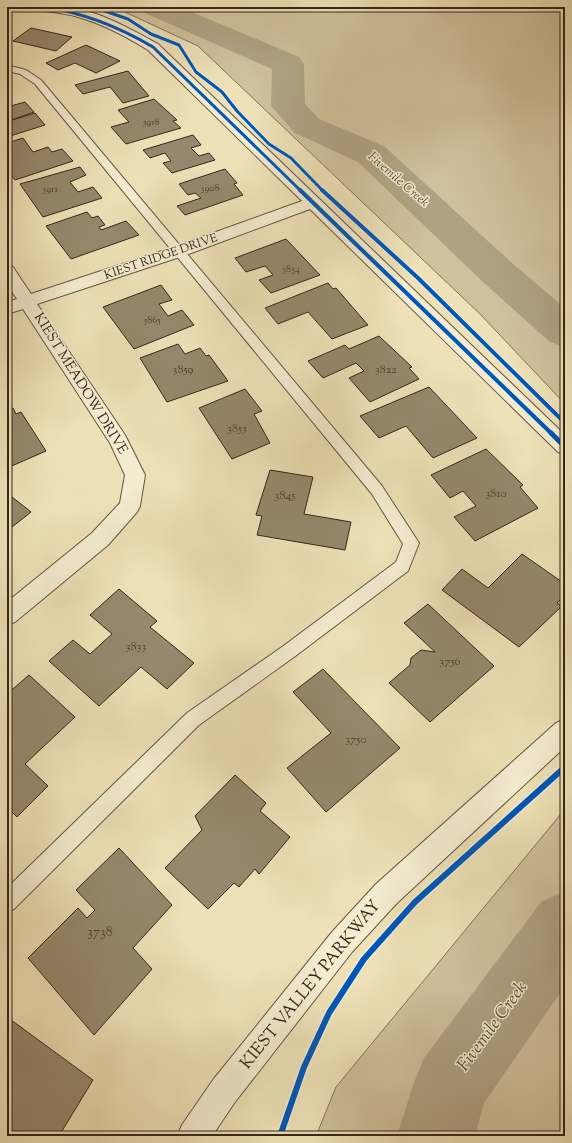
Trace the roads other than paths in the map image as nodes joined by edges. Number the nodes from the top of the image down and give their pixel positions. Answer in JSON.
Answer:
{"nodes":[{"id":1,"x":45,"y":7,"type":"edge"},
{"id":2,"x":7,"y":68,"type":"edge"},
{"id":3,"x":314,"y":202,"type":"junction"},
{"id":4,"x":180,"y":251,"type":"junction"},
{"id":5,"x":7,"y":271,"type":"edge"},
{"id":6,"x":26,"y":301,"type":"junction"},
{"id":7,"x":7,"y":308,"type":"edge"},
{"id":8,"x":565,"y":447,"type":"edge"},
{"id":9,"x":7,"y":615,"type":"edge"},
{"id":10,"x":565,"y":731,"type":"edge"},
{"id":11,"x":7,"y":902,"type":"edge"},
{"id":12,"x":193,"y":1136,"type":"edge"}],
"edges":[{"from":1,"to":3,"type":"street"},
{"from":2,"to":4,"type":"lane"},
{"from":3,"to":4,"type":"street","name":"KIEST RIDGE DRIVE"},
{"from":3,"to":8,"type":"street"},
{"from":4,"to":6,"type":"street","name":"KIEST RIDGE DRIVE"},
{"from":4,"to":11,"type":"lane"},
{"from":5,"to":6,"type":"street","name":"KIEST MEADOW DRIVE"},
{"from":6,"to":7,"type":"street","name":"KIEST RIDGE DRIVE"},
{"from":6,"to":9,"type":"street","name":"KIEST MEADOW DRIVE"},
{"from":10,"to":12,"type":"street","name":"KIEST VALLEY PARKWAY"}]}
